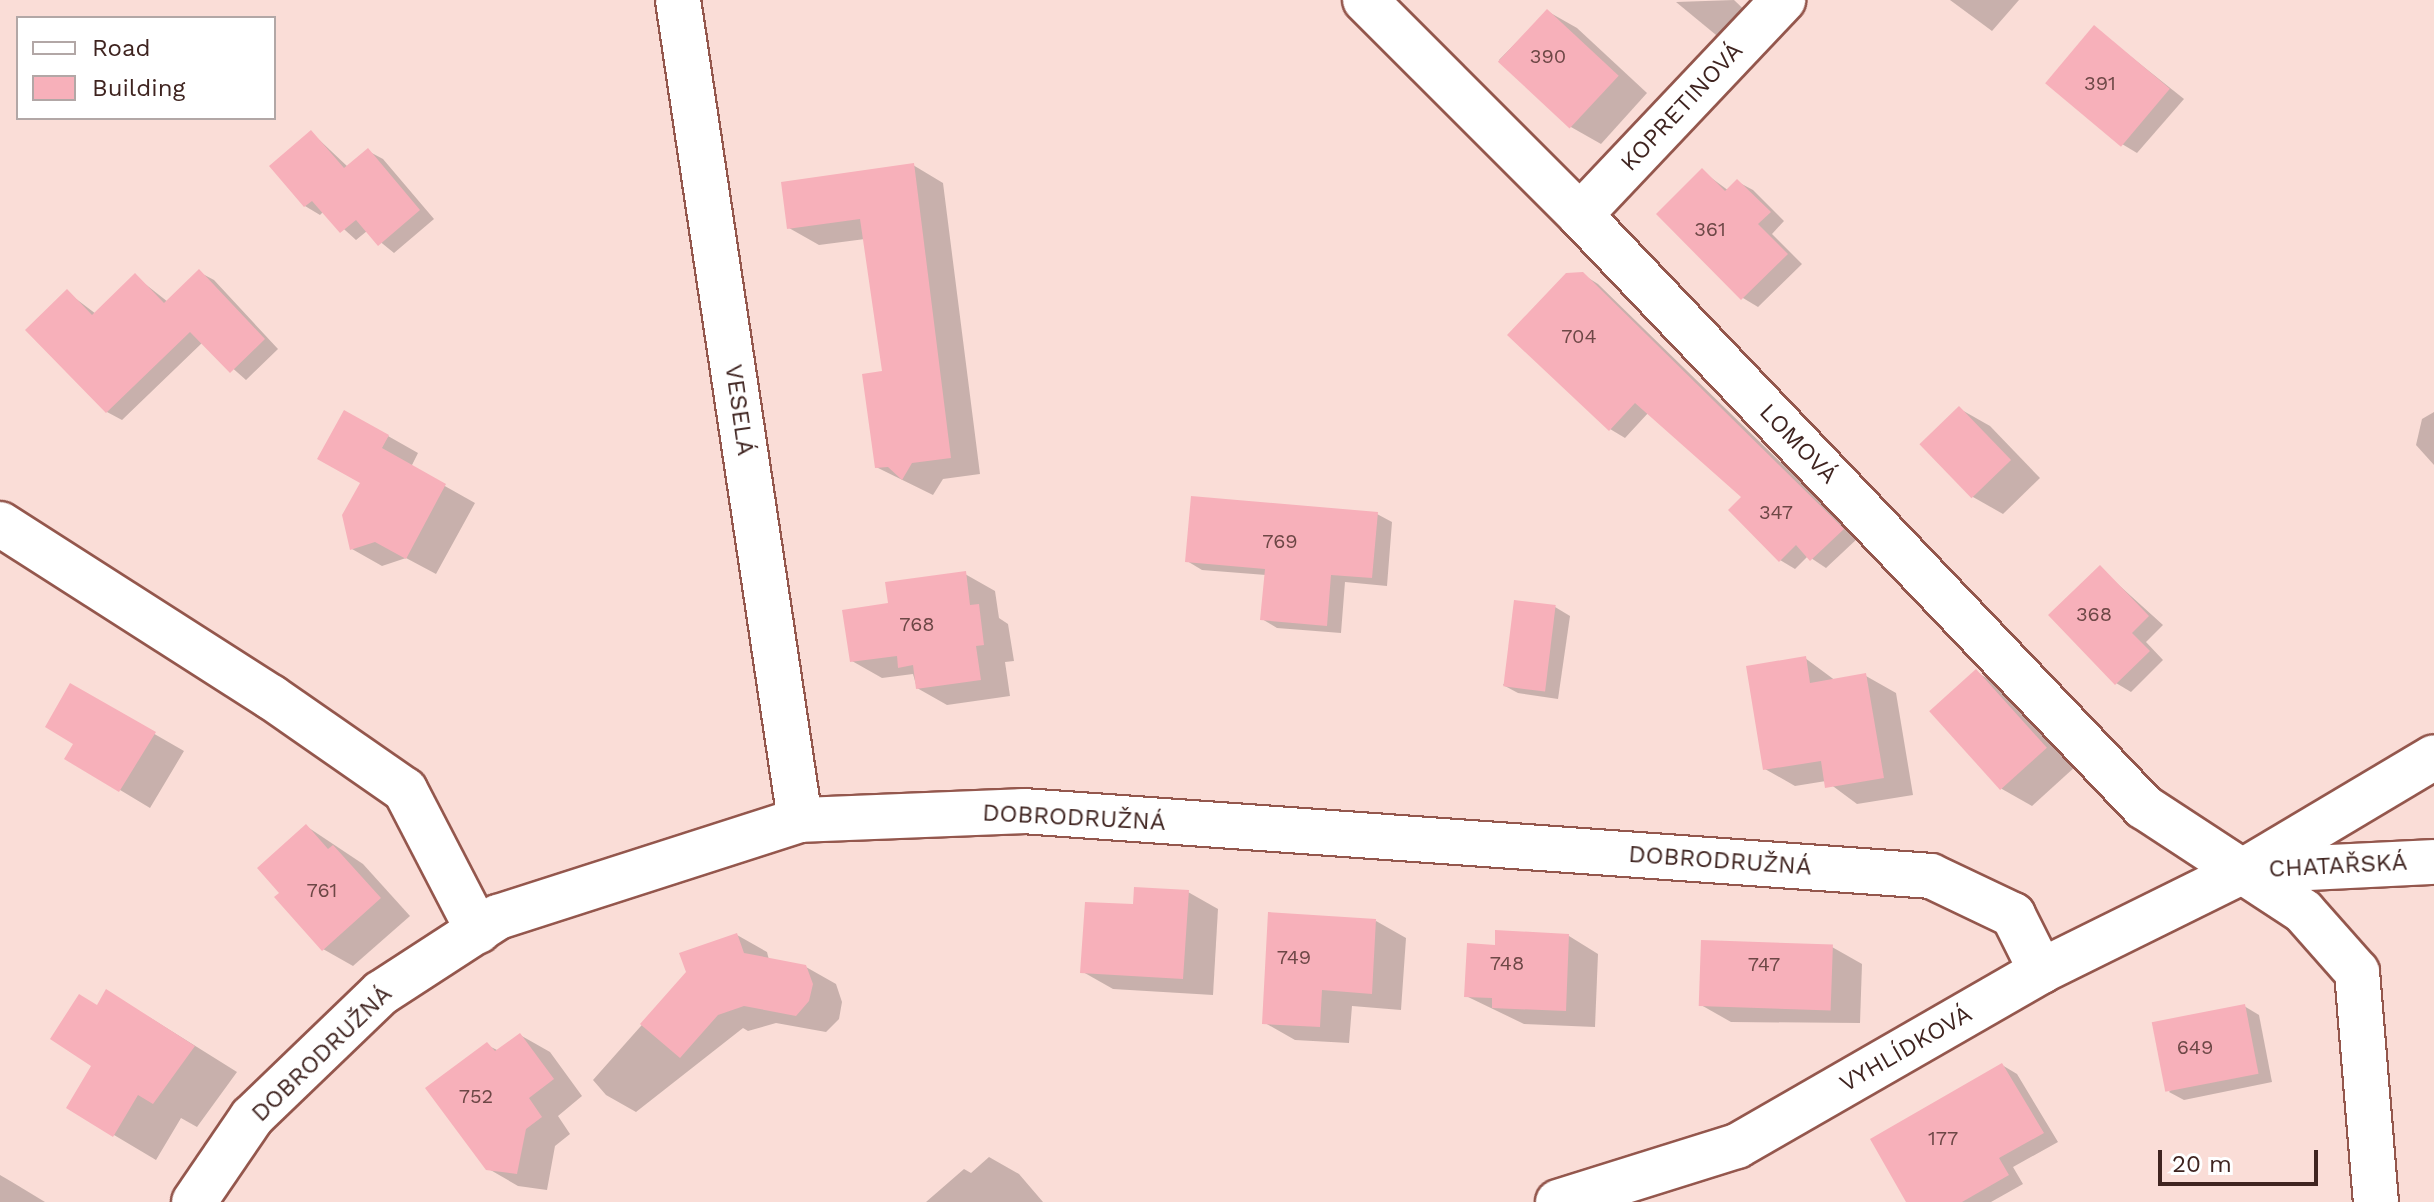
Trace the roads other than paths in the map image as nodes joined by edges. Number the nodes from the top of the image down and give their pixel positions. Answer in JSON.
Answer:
{"nodes":[{"id":1,"x":678,"y":0,"type":"edge"},
{"id":2,"x":1365,"y":0,"type":"edge"},
{"id":3,"x":1783,"y":0,"type":"edge"},
{"id":4,"x":1580,"y":215,"type":"junction"},
{"id":5,"x":0,"y":524,"type":"edge"},
{"id":6,"x":2434,"y":757,"type":"edge"},
{"id":7,"x":800,"y":820,"type":"junction"},
{"id":8,"x":2434,"y":862,"type":"edge"},
{"id":9,"x":2243,"y":871,"type":"junction"},
{"id":10,"x":478,"y":931,"type":"junction"},
{"id":11,"x":2041,"y":971,"type":"junction"},
{"id":12,"x":194,"y":1202,"type":"edge"},
{"id":13,"x":1558,"y":1202,"type":"edge"},
{"id":14,"x":2376,"y":1202,"type":"edge"}],
"edges":[{"from":1,"to":7,"type":"street","name":"VESELÁ"},
{"from":2,"to":4,"type":"street","name":"LOMOVÁ"},
{"from":3,"to":4,"type":"street","name":"KOPRETINOVÁ"},
{"from":4,"to":9,"type":"street","name":"LOMOVÁ"},
{"from":5,"to":10,"type":"street"},
{"from":6,"to":9,"type":"street","name":"VYHLÍDKOVÁ"},
{"from":7,"to":10,"type":"street","name":"DOBRODRUŽNÁ"},
{"from":7,"to":11,"type":"street","name":"DOBRODRUŽNÁ"},
{"from":8,"to":9,"type":"street","name":"CHATAŘSKÁ"},
{"from":9,"to":11,"type":"street","name":"VYHLÍDKOVÁ"},
{"from":9,"to":14,"type":"street"},
{"from":10,"to":12,"type":"street","name":"DOBRODRUŽNÁ"},
{"from":11,"to":13,"type":"street","name":"VYHLÍDKOVÁ"}]}
